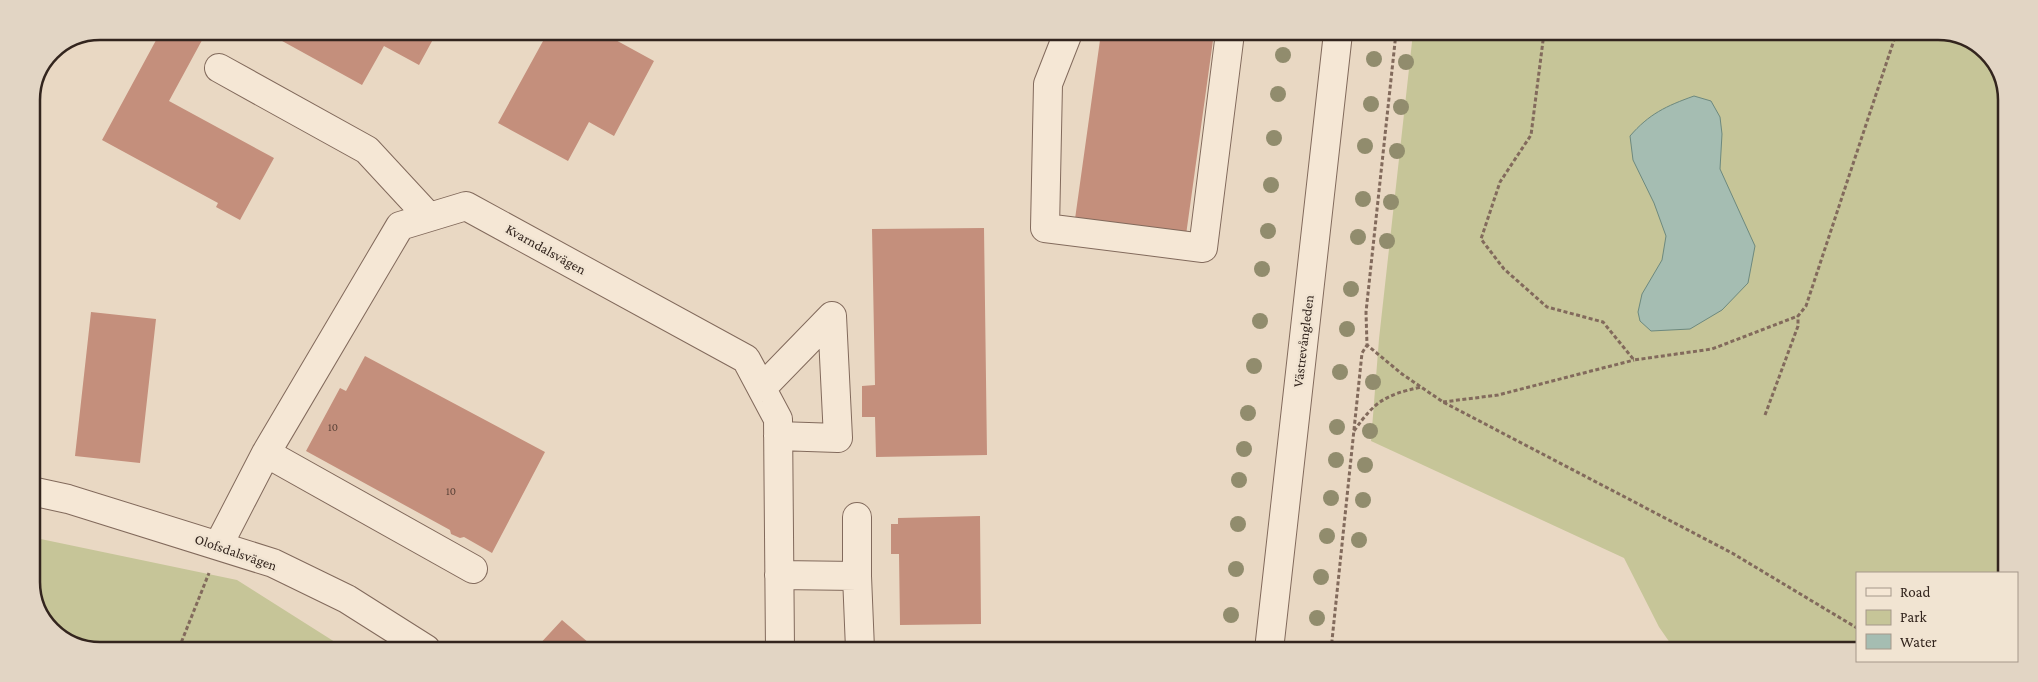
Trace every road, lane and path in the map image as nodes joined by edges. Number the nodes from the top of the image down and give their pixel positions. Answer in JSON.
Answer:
{"nodes":[{"id":1,"x":1065,"y":40,"type":"edge"},
{"id":2,"x":1229,"y":40,"type":"edge"},
{"id":3,"x":1337,"y":40,"type":"edge"},
{"id":4,"x":1395,"y":40,"type":"edge"},
{"id":5,"x":1543,"y":40,"type":"edge"},
{"id":6,"x":1893,"y":40,"type":"edge"},
{"id":7,"x":219,"y":68,"type":"dead end"},
{"id":8,"x":429,"y":217,"type":"junction"},
{"id":9,"x":1798,"y":316,"type":"junction"},
{"id":10,"x":1367,"y":344,"type":"junction"},
{"id":11,"x":1634,"y":360,"type":"junction"},
{"id":12,"x":1421,"y":387,"type":"junction"},
{"id":13,"x":762,"y":388,"type":"junction"},
{"id":14,"x":1443,"y":402,"type":"junction"},
{"id":15,"x":1765,"y":415,"type":"dead end"},
{"id":16,"x":1354,"y":432,"type":"junction"},
{"id":17,"x":778,"y":436,"type":"junction"},
{"id":18,"x":266,"y":454,"type":"junction"},
{"id":19,"x":40,"y":493,"type":"edge"},
{"id":20,"x":857,"y":517,"type":"dead end"},
{"id":21,"x":218,"y":544,"type":"junction"},
{"id":22,"x":473,"y":569,"type":"dead end"},
{"id":23,"x":779,"y":575,"type":"junction"},
{"id":24,"x":857,"y":576,"type":"junction"},
{"id":25,"x":1856,"y":627,"type":"edge"},
{"id":26,"x":182,"y":642,"type":"edge"},
{"id":27,"x":415,"y":642,"type":"edge"},
{"id":28,"x":780,"y":642,"type":"edge"},
{"id":29,"x":860,"y":642,"type":"edge"},
{"id":30,"x":1271,"y":642,"type":"edge"},
{"id":31,"x":1332,"y":642,"type":"edge"}],
"edges":[{"from":1,"to":2,"type":"street"},
{"from":3,"to":30,"type":"street","name":"Västrevångleden"},
{"from":4,"to":10,"type":"path"},
{"from":5,"to":11,"type":"path"},
{"from":6,"to":9,"type":"path"},
{"from":7,"to":8,"type":"street"},
{"from":8,"to":13,"type":"street","name":"Kvarndalsvägen"},
{"from":8,"to":18,"type":"street","name":"Kvarndalsvägen"},
{"from":9,"to":11,"type":"path"},
{"from":9,"to":15,"type":"path"},
{"from":10,"to":12,"type":"path"},
{"from":10,"to":16,"type":"path"},
{"from":11,"to":14,"type":"path"},
{"from":12,"to":14,"type":"path"},
{"from":12,"to":16,"type":"path"},
{"from":13,"to":17,"type":"street","name":"Kvarndalsvägen"},
{"from":13,"to":17,"type":"street"},
{"from":14,"to":25,"type":"path"},
{"from":16,"to":31,"type":"path"},
{"from":17,"to":23,"type":"street","name":"Kvarndalsvägen"},
{"from":18,"to":21,"type":"street","name":"Kvarndalsvägen"},
{"from":18,"to":22,"type":"street"},
{"from":19,"to":21,"type":"street","name":"Olofsdalsvägen"},
{"from":20,"to":24,"type":"street"},
{"from":21,"to":26,"type":"path"},
{"from":21,"to":27,"type":"street","name":"Olofsdalsvägen"},
{"from":23,"to":24,"type":"street"},
{"from":23,"to":28,"type":"street","name":"Kvarndalsvägen"},
{"from":24,"to":29,"type":"street"}]}
